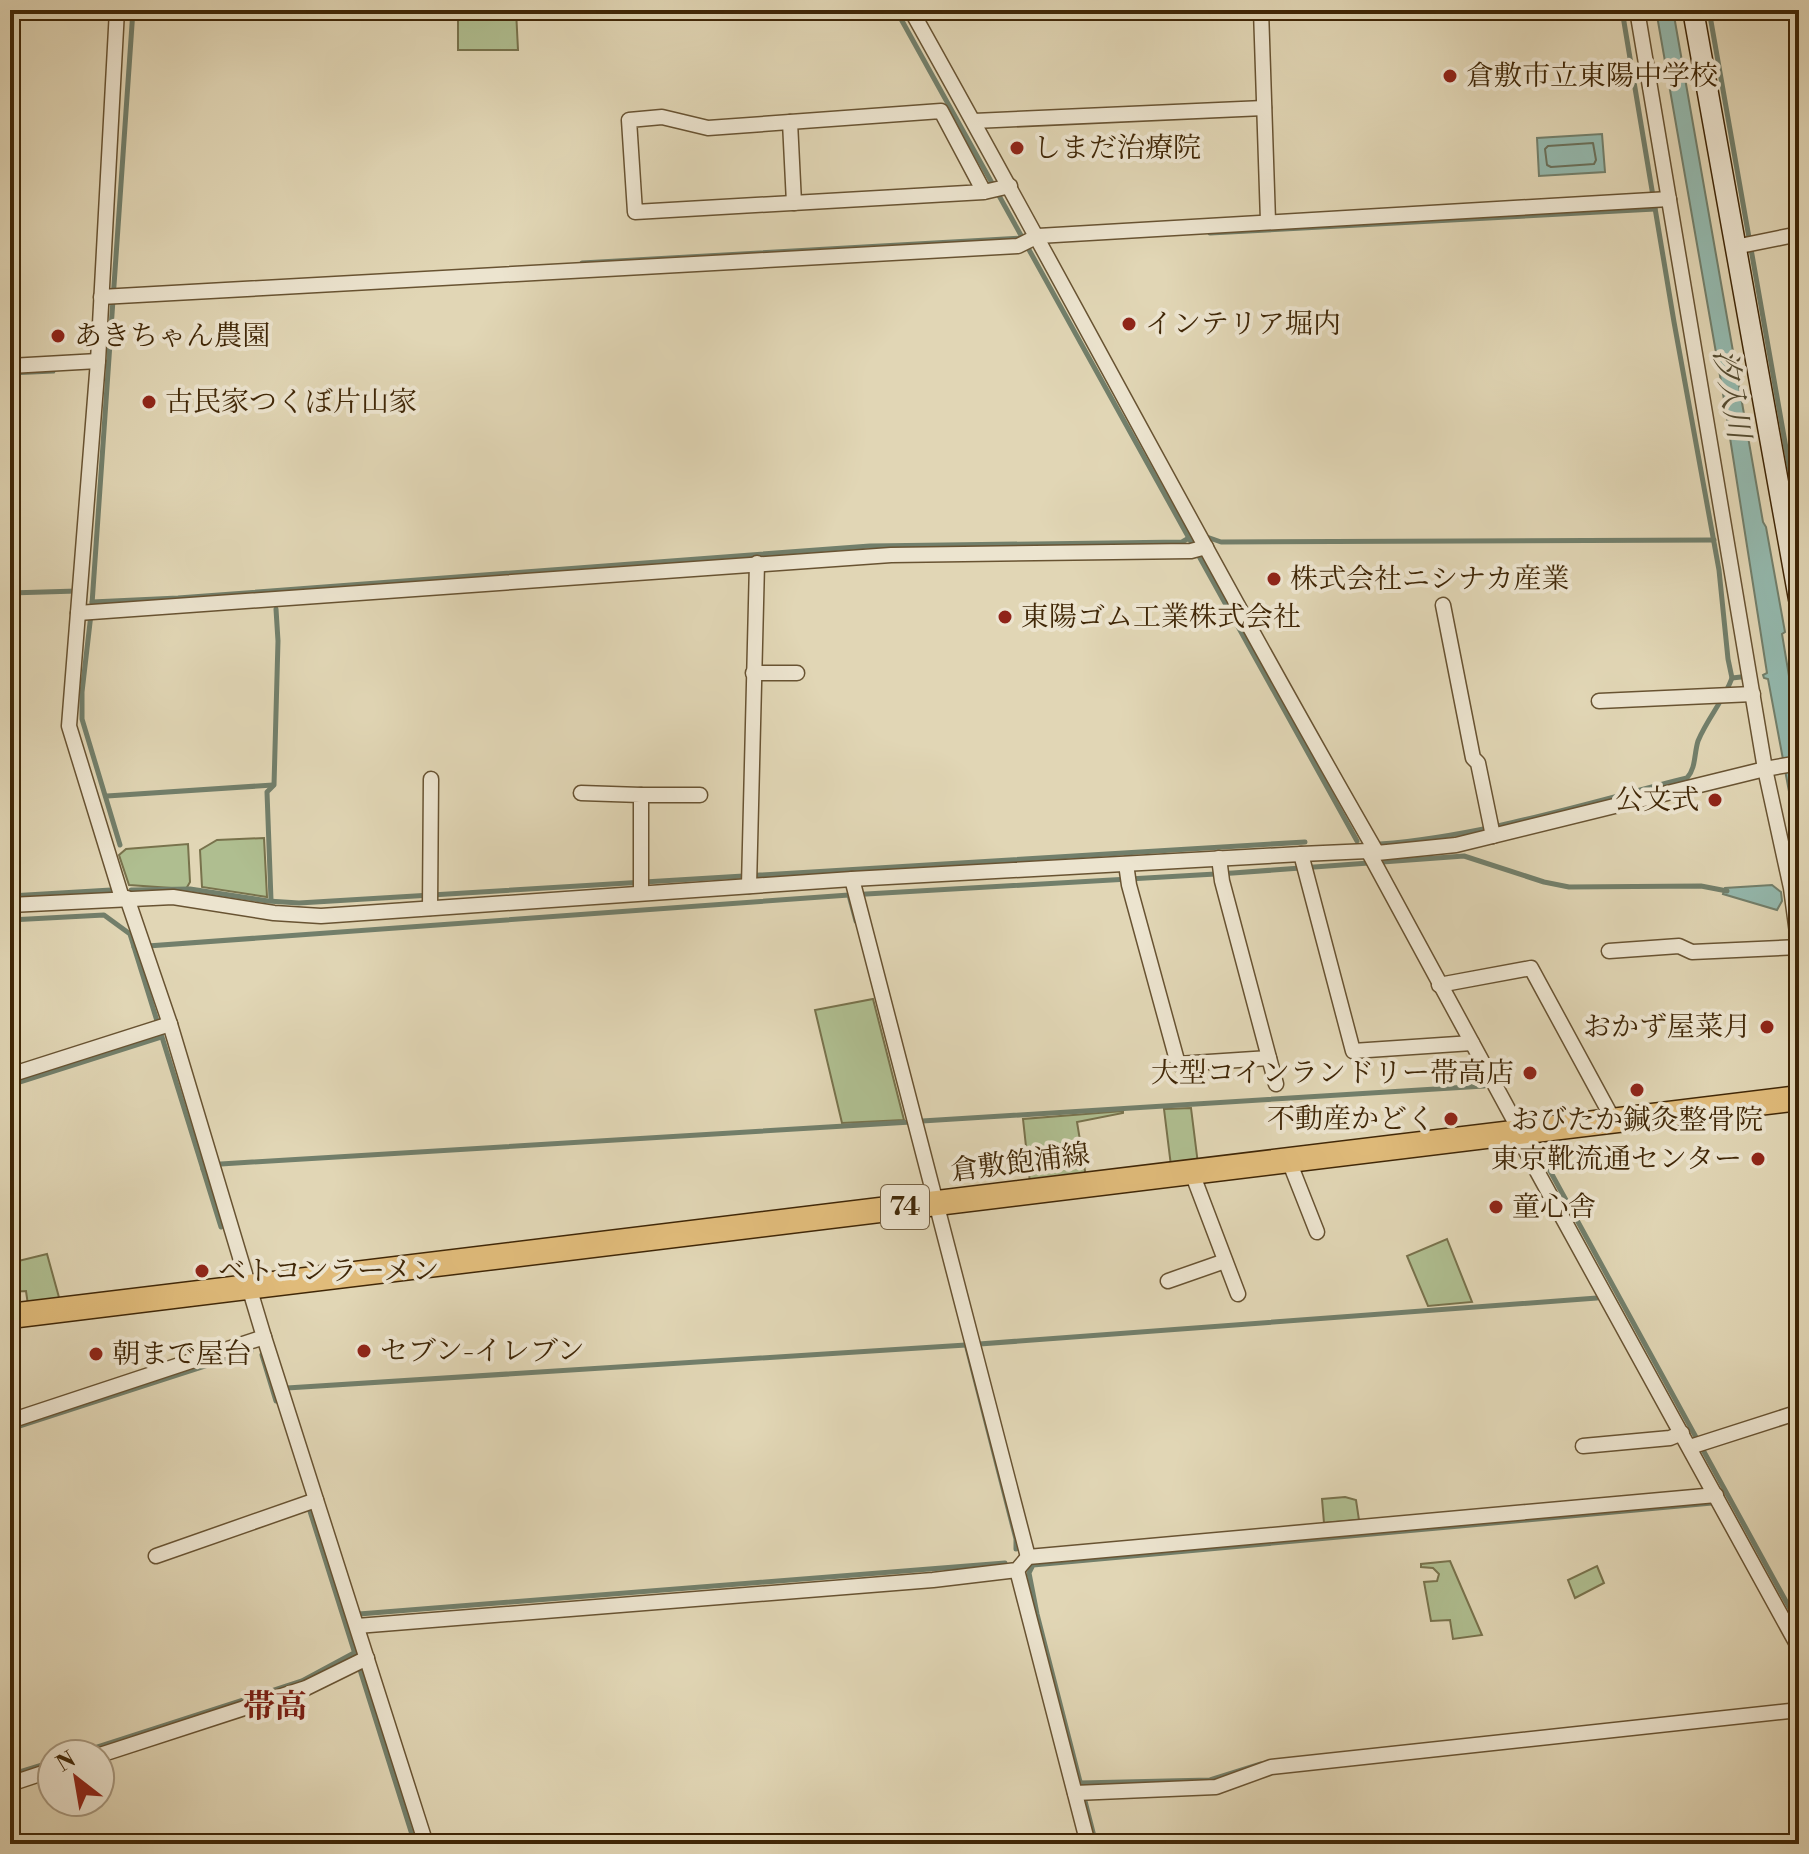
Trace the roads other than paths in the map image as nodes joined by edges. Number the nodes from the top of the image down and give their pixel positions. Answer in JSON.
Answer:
{"nodes":[{"id":1,"x":117,"y":10,"type":"edge"},
{"id":2,"x":911,"y":10,"type":"edge"},
{"id":3,"x":1261,"y":10,"type":"edge"},
{"id":4,"x":1637,"y":10,"type":"edge"},
{"id":5,"x":1693,"y":10,"type":"edge"},
{"id":6,"x":1264,"y":108,"type":"junction"},
{"id":7,"x":974,"y":121,"type":"junction"},
{"id":8,"x":790,"y":122,"type":"junction"},
{"id":9,"x":996,"y":189,"type":"junction"},
{"id":10,"x":1659,"y":199,"type":"junction"},
{"id":11,"x":794,"y":203,"type":"junction"},
{"id":12,"x":1268,"y":221,"type":"junction"},
{"id":13,"x":1799,"y":234,"type":"edge"},
{"id":14,"x":1029,"y":241,"type":"junction"},
{"id":15,"x":1745,"y":245,"type":"junction"},
{"id":16,"x":109,"y":297,"type":"junction"},
{"id":17,"x":98,"y":361,"type":"junction"},
{"id":18,"x":10,"y":366,"type":"edge"},
{"id":19,"x":1199,"y":543,"type":"junction"},
{"id":20,"x":757,"y":563,"type":"junction"},
{"id":21,"x":1799,"y":599,"type":"edge"},
{"id":22,"x":84,"y":604,"type":"junction"},
{"id":23,"x":1443,"y":605,"type":"dead end"},
{"id":24,"x":753,"y":673,"type":"junction"},
{"id":25,"x":797,"y":673,"type":"dead end"},
{"id":26,"x":1753,"y":694,"type":"junction"},
{"id":27,"x":1599,"y":701,"type":"dead end"},
{"id":28,"x":1799,"y":763,"type":"edge"},
{"id":29,"x":1769,"y":768,"type":"junction"},
{"id":30,"x":431,"y":779,"type":"dead end"},
{"id":31,"x":581,"y":793,"type":"dead end"},
{"id":32,"x":641,"y":795,"type":"junction"},
{"id":33,"x":700,"y":795,"type":"dead end"},
{"id":34,"x":1492,"y":830,"type":"junction"},
{"id":35,"x":1373,"y":858,"type":"junction"},
{"id":36,"x":1303,"y":864,"type":"junction"},
{"id":37,"x":1220,"y":869,"type":"junction"},
{"id":38,"x":1127,"y":874,"type":"junction"},
{"id":39,"x":749,"y":878,"type":"junction"},
{"id":40,"x":641,"y":886,"type":"junction"},
{"id":41,"x":855,"y":890,"type":"junction"},
{"id":42,"x":125,"y":898,"type":"junction"},
{"id":43,"x":430,"y":900,"type":"junction"},
{"id":44,"x":10,"y":905,"type":"edge"},
{"id":45,"x":1799,"y":947,"type":"edge"},
{"id":46,"x":1609,"y":951,"type":"dead end"},
{"id":47,"x":1439,"y":985,"type":"junction"},
{"id":48,"x":163,"y":1026,"type":"junction"},
{"id":49,"x":1472,"y":1043,"type":"junction"},
{"id":50,"x":1269,"y":1058,"type":"junction"},
{"id":51,"x":10,"y":1075,"type":"edge"},
{"id":52,"x":1276,"y":1084,"type":"dead end"},
{"id":53,"x":1799,"y":1098,"type":"edge"},
{"id":54,"x":1614,"y":1121,"type":"junction"},
{"id":55,"x":1516,"y":1133,"type":"junction"},
{"id":56,"x":1289,"y":1161,"type":"junction"},
{"id":57,"x":1192,"y":1173,"type":"junction"},
{"id":58,"x":937,"y":1203,"type":"junction"},
{"id":59,"x":1317,"y":1232,"type":"dead end"},
{"id":60,"x":1225,"y":1261,"type":"junction"},
{"id":61,"x":1168,"y":1281,"type":"dead end"},
{"id":62,"x":249,"y":1285,"type":"junction"},
{"id":63,"x":1238,"y":1294,"type":"dead end"},
{"id":64,"x":10,"y":1316,"type":"edge"},
{"id":65,"x":258,"y":1339,"type":"junction"},
{"id":66,"x":1799,"y":1412,"type":"edge"},
{"id":67,"x":10,"y":1421,"type":"edge"},
{"id":68,"x":1682,"y":1433,"type":"junction"},
{"id":69,"x":1697,"y":1445,"type":"junction"},
{"id":70,"x":1583,"y":1446,"type":"dead end"},
{"id":71,"x":1716,"y":1495,"type":"junction"},
{"id":72,"x":316,"y":1500,"type":"junction"},
{"id":73,"x":156,"y":1556,"type":"dead end"},
{"id":74,"x":1028,"y":1557,"type":"junction"},
{"id":75,"x":1017,"y":1570,"type":"junction"},
{"id":76,"x":357,"y":1626,"type":"junction"},
{"id":77,"x":1799,"y":1648,"type":"edge"},
{"id":78,"x":361,"y":1661,"type":"junction"},
{"id":79,"x":1799,"y":1710,"type":"edge"},
{"id":80,"x":116,"y":1750,"type":"edge"},
{"id":81,"x":36,"y":1775,"type":"edge"},
{"id":82,"x":10,"y":1784,"type":"edge"},
{"id":83,"x":1080,"y":1792,"type":"junction"},
{"id":84,"x":426,"y":1844,"type":"edge"},
{"id":85,"x":1088,"y":1844,"type":"edge"}],
"edges":[{"from":1,"to":16,"type":"street"},
{"from":2,"to":7,"type":"street"},
{"from":3,"to":6,"type":"street"},
{"from":4,"to":10,"type":"street"},
{"from":5,"to":15,"type":"main road"},
{"from":6,"to":7,"type":"street"},
{"from":6,"to":12,"type":"street"},
{"from":7,"to":9,"type":"street"},
{"from":8,"to":9,"type":"street"},
{"from":8,"to":11,"type":"street"},
{"from":8,"to":11,"type":"street"},
{"from":9,"to":11,"type":"street"},
{"from":9,"to":14,"type":"street"},
{"from":10,"to":12,"type":"street"},
{"from":10,"to":26,"type":"street"},
{"from":12,"to":14,"type":"street"},
{"from":13,"to":15,"type":"street"},
{"from":14,"to":16,"type":"street"},
{"from":14,"to":19,"type":"street"},
{"from":15,"to":21,"type":"main road"},
{"from":16,"to":17,"type":"street"},
{"from":17,"to":18,"type":"street"},
{"from":17,"to":22,"type":"street"},
{"from":19,"to":20,"type":"street"},
{"from":19,"to":35,"type":"street"},
{"from":20,"to":22,"type":"street"},
{"from":20,"to":24,"type":"street"},
{"from":22,"to":42,"type":"street"},
{"from":23,"to":34,"type":"street"},
{"from":24,"to":25,"type":"street"},
{"from":24,"to":39,"type":"street"},
{"from":26,"to":27,"type":"street"},
{"from":26,"to":29,"type":"street"},
{"from":28,"to":29,"type":"street"},
{"from":29,"to":34,"type":"street"},
{"from":29,"to":45,"type":"street"},
{"from":30,"to":43,"type":"street"},
{"from":31,"to":32,"type":"street"},
{"from":32,"to":33,"type":"street"},
{"from":32,"to":40,"type":"street"},
{"from":34,"to":35,"type":"street"},
{"from":35,"to":36,"type":"street"},
{"from":35,"to":47,"type":"street"},
{"from":36,"to":37,"type":"street"},
{"from":36,"to":49,"type":"street"},
{"from":37,"to":38,"type":"street"},
{"from":37,"to":50,"type":"street"},
{"from":38,"to":41,"type":"street"},
{"from":38,"to":50,"type":"street"},
{"from":39,"to":40,"type":"street"},
{"from":39,"to":41,"type":"street"},
{"from":40,"to":43,"type":"street"},
{"from":41,"to":58,"type":"street"},
{"from":42,"to":43,"type":"street"},
{"from":42,"to":44,"type":"street"},
{"from":42,"to":48,"type":"street"},
{"from":45,"to":46,"type":"street"},
{"from":47,"to":49,"type":"street"},
{"from":47,"to":54,"type":"street"},
{"from":48,"to":51,"type":"street"},
{"from":48,"to":62,"type":"street"},
{"from":49,"to":55,"type":"street"},
{"from":50,"to":52,"type":"street"},
{"from":53,"to":54,"type":"main road","name":"倉敷飽浦線","number":"74"},
{"from":54,"to":55,"type":"main road","name":"倉敷飽浦線","number":"74"},
{"from":55,"to":56,"type":"main road","name":"倉敷飽浦線","number":"74"},
{"from":55,"to":68,"type":"street"},
{"from":56,"to":57,"type":"main road","name":"倉敷飽浦線","number":"74"},
{"from":56,"to":59,"type":"street"},
{"from":57,"to":58,"type":"main road","name":"倉敷飽浦線","number":"74"},
{"from":57,"to":60,"type":"street"},
{"from":58,"to":62,"type":"main road","name":"倉敷飽浦線","number":"74"},
{"from":58,"to":74,"type":"street"},
{"from":60,"to":61,"type":"street"},
{"from":60,"to":63,"type":"street"},
{"from":62,"to":64,"type":"main road","name":"倉敷飽浦線","number":"74"},
{"from":62,"to":65,"type":"street"},
{"from":65,"to":67,"type":"street"},
{"from":65,"to":72,"type":"street"},
{"from":66,"to":69,"type":"street"},
{"from":68,"to":69,"type":"street"},
{"from":68,"to":70,"type":"street"},
{"from":69,"to":71,"type":"street"},
{"from":71,"to":74,"type":"street"},
{"from":71,"to":77,"type":"street"},
{"from":72,"to":73,"type":"street"},
{"from":72,"to":76,"type":"street"},
{"from":74,"to":75,"type":"street"},
{"from":75,"to":76,"type":"street"},
{"from":75,"to":83,"type":"street"},
{"from":76,"to":78,"type":"street"},
{"from":78,"to":80,"type":"street"},
{"from":78,"to":84,"type":"street"},
{"from":79,"to":83,"type":"street"},
{"from":81,"to":82,"type":"street"},
{"from":83,"to":85,"type":"street"}]}
